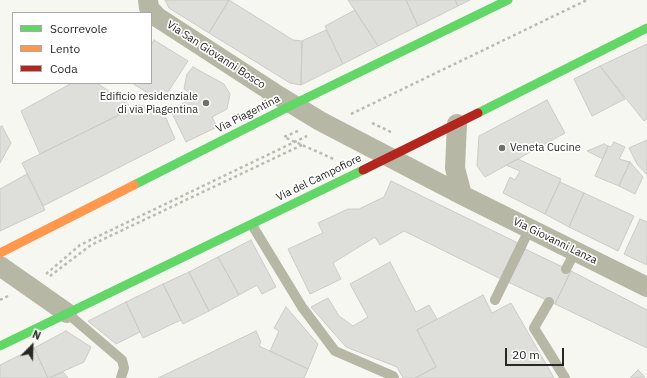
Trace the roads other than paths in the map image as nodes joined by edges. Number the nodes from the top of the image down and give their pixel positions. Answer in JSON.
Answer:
{"nodes":[{"id":1,"x":148,"y":0,"type":"edge"},
{"id":2,"x":508,"y":0,"type":"edge"},
{"id":3,"x":647,"y":28,"type":"edge"},
{"id":4,"x":292,"y":105,"type":"junction"},
{"id":5,"x":457,"y":124,"type":"junction"},
{"id":6,"x":390,"y":157,"type":"junction"},
{"id":7,"x":462,"y":195,"type":"junction"},
{"id":8,"x":252,"y":225,"type":"junction"},
{"id":9,"x":530,"y":228,"type":"junction"},
{"id":10,"x":576,"y":250,"type":"junction"},
{"id":11,"x":0,"y":253,"type":"edge"},
{"id":12,"x":0,"y":266,"type":"edge"},
{"id":13,"x":566,"y":269,"type":"dead end"},
{"id":14,"x":647,"y":287,"type":"edge"},
{"id":15,"x":496,"y":300,"type":"dead end"},
{"id":16,"x":549,"y":302,"type":"dead end"},
{"id":17,"x":67,"y":313,"type":"junction"},
{"id":18,"x":0,"y":346,"type":"edge"},
{"id":19,"x":121,"y":378,"type":"edge"},
{"id":20,"x":394,"y":378,"type":"edge"},
{"id":21,"x":565,"y":378,"type":"edge"}],
"edges":[{"from":1,"to":4,"type":"street","name":"Via San Giovanni Bosco"},
{"from":2,"to":4,"type":"street","name":"Via Piagentina"},
{"from":3,"to":5,"type":"street","name":"Via del Campofiore"},
{"from":4,"to":6,"type":"street","name":"Via Giovanni Lanza"},
{"from":4,"to":11,"type":"street","name":"Via Piagentina"},
{"from":5,"to":6,"type":"street","name":"Via del Campofiore"},
{"from":5,"to":7,"type":"street"},
{"from":6,"to":7,"type":"street","name":"Via Giovanni Lanza"},
{"from":6,"to":8,"type":"street","name":"Via del Campofiore"},
{"from":7,"to":9,"type":"street","name":"Via Giovanni Lanza"},
{"from":8,"to":17,"type":"street","name":"Via del Campofiore"},
{"from":8,"to":20,"type":"lane"},
{"from":9,"to":10,"type":"street","name":"Via Giovanni Lanza"},
{"from":9,"to":15,"type":"lane"},
{"from":10,"to":13,"type":"lane"},
{"from":10,"to":14,"type":"street","name":"Via Giovanni Lanza"},
{"from":12,"to":17,"type":"street"},
{"from":16,"to":21,"type":"lane"},
{"from":17,"to":18,"type":"street","name":"Via del Campofiore"},
{"from":17,"to":19,"type":"lane"}]}
